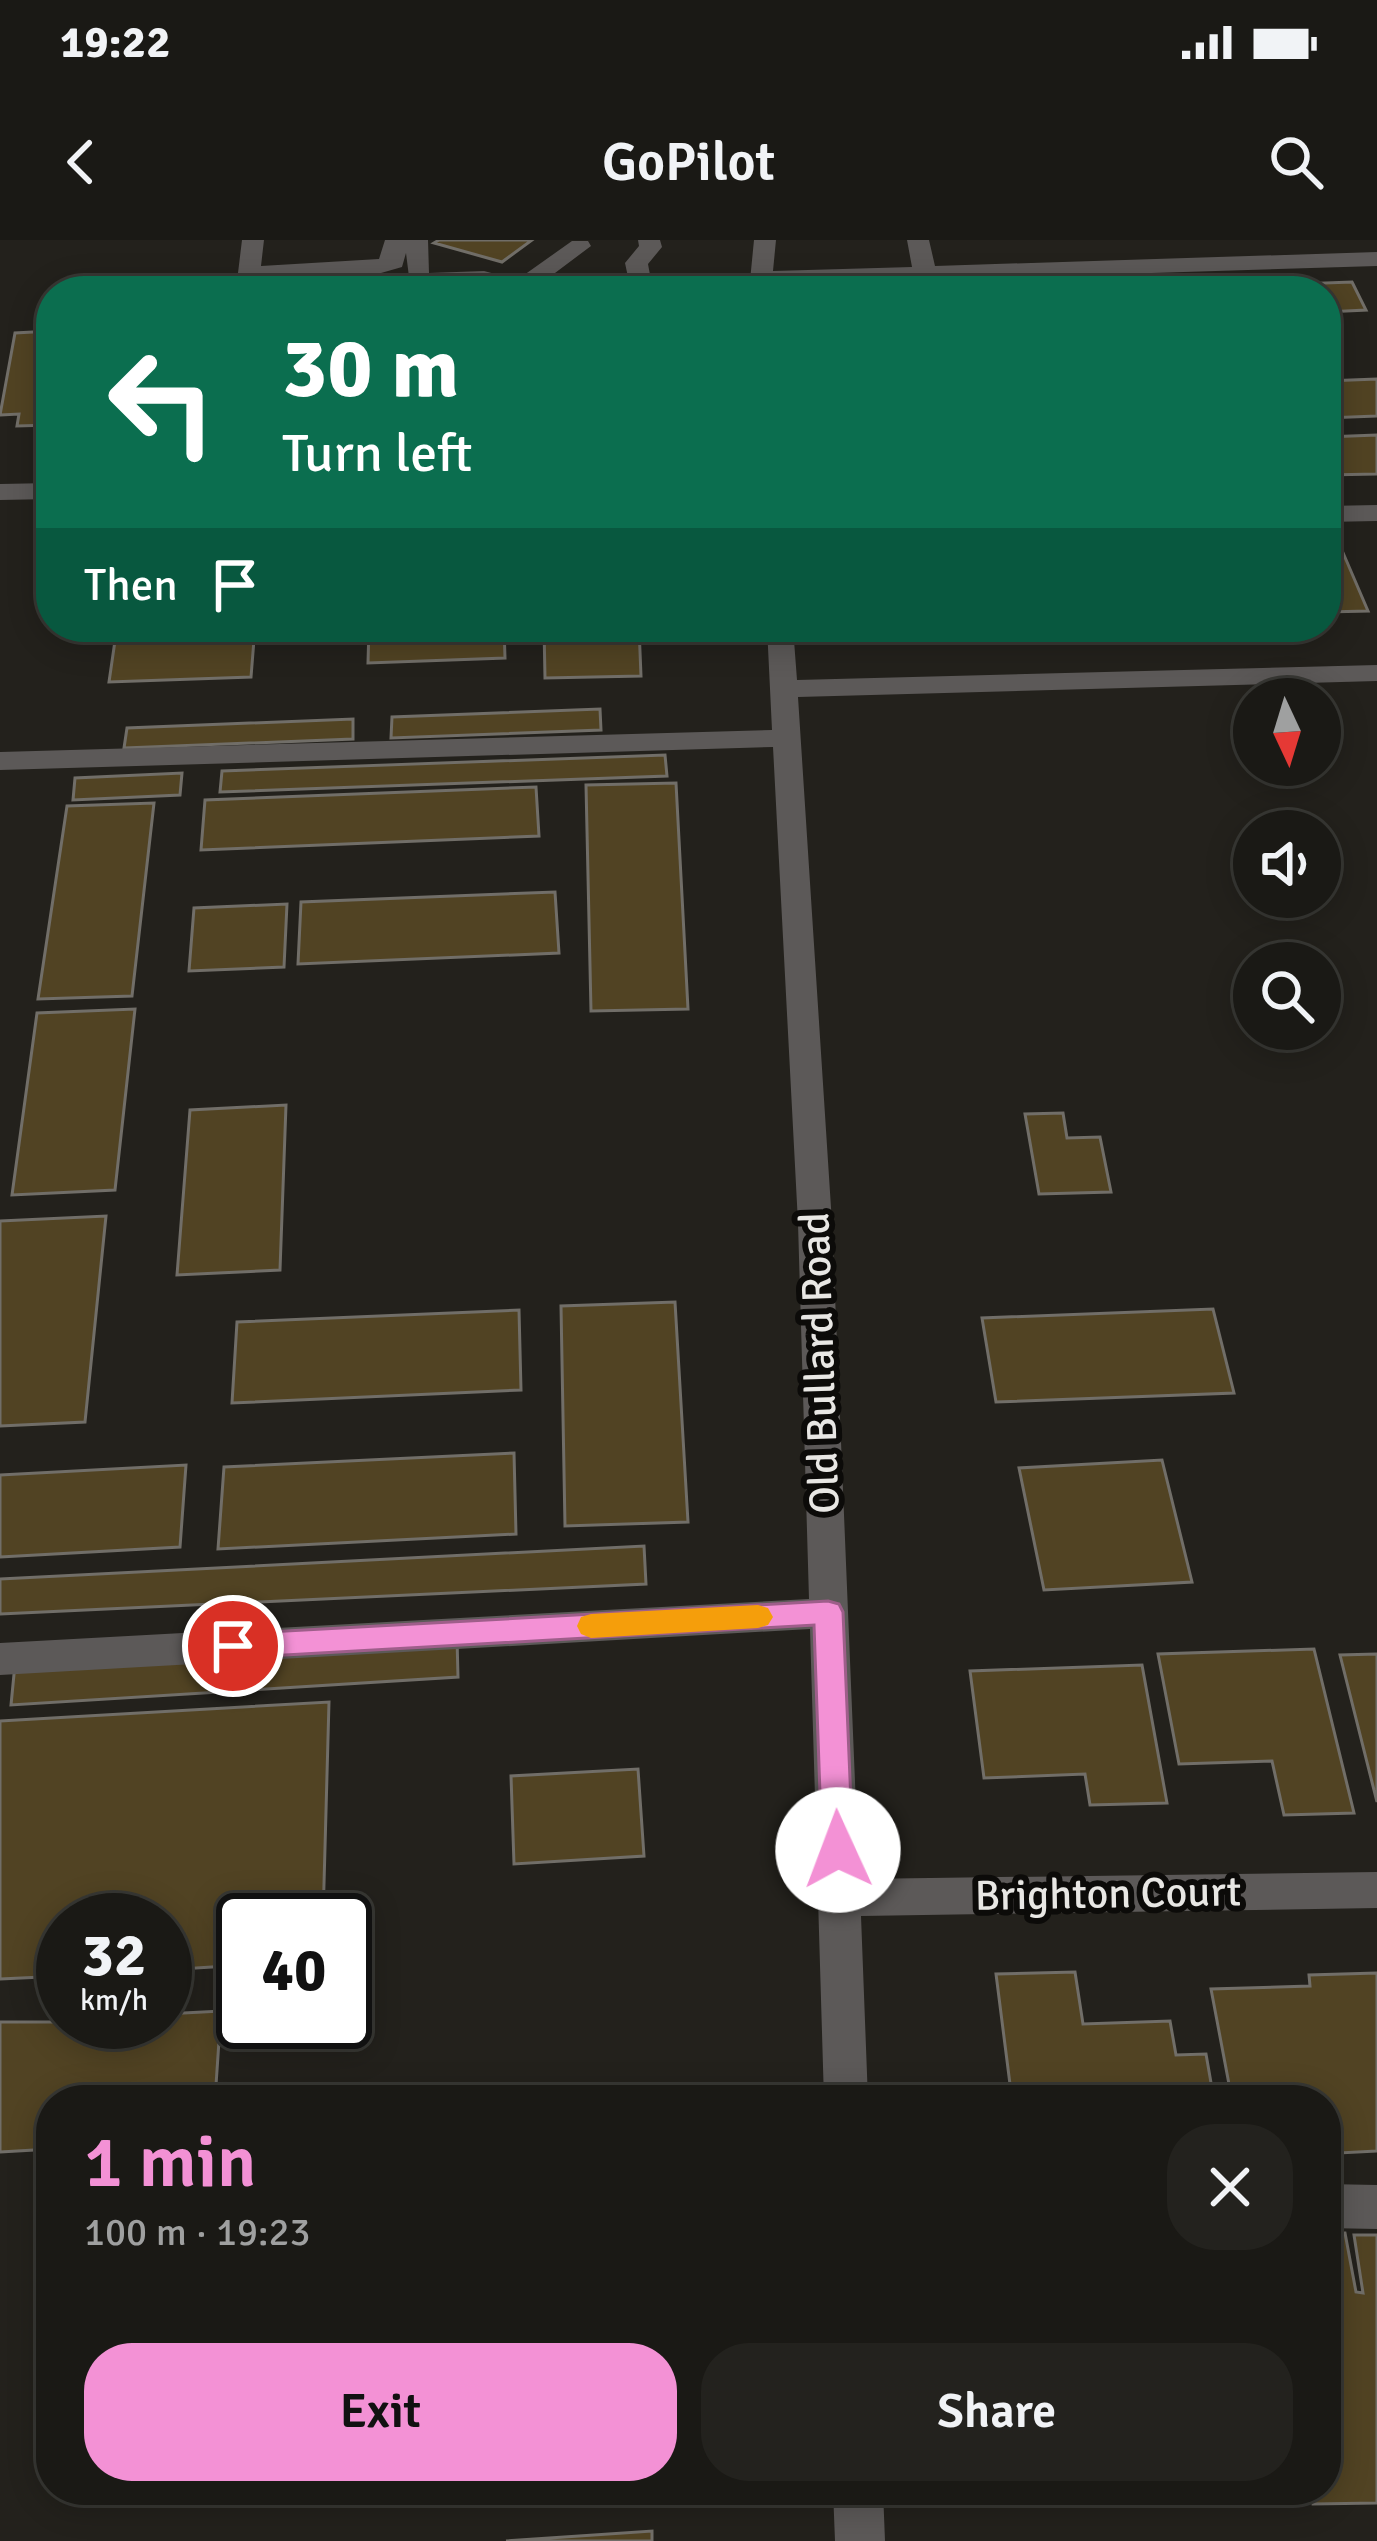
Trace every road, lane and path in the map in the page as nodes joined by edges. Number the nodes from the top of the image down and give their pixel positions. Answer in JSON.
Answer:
{"nodes":[{"id":1,"x":253,"y":240,"type":"edge"},
{"id":2,"x":396,"y":240,"type":"edge"},
{"id":3,"x":417,"y":240,"type":"edge"},
{"id":4,"x":649,"y":240,"type":"edge"},
{"id":5,"x":765,"y":240,"type":"edge"},
{"id":6,"x":919,"y":240,"type":"edge"},
{"id":7,"x":1371,"y":240,"type":"edge"},
{"id":8,"x":580,"y":246,"type":"dead end"},
{"id":9,"x":1377,"y":256,"type":"edge"},
{"id":10,"x":925,"y":273,"type":"junction"},
{"id":11,"x":418,"y":276,"type":"edge"},
{"id":12,"x":544,"y":276,"type":"edge"},
{"id":13,"x":639,"y":276,"type":"edge"},
{"id":14,"x":761,"y":276,"type":"edge"},
{"id":15,"x":880,"y":276,"type":"edge"},
{"id":16,"x":36,"y":491,"type":"edge"},
{"id":17,"x":3,"y":492,"type":"edge"},
{"id":18,"x":1377,"y":513,"type":"edge"},
{"id":19,"x":1341,"y":514,"type":"edge"},
{"id":20,"x":0,"y":519,"type":"edge"},
{"id":21,"x":781,"y":642,"type":"edge"},
{"id":22,"x":1377,"y":674,"type":"edge"},
{"id":23,"x":785,"y":689,"type":"junction"},
{"id":24,"x":788,"y":738,"type":"junction"},
{"id":25,"x":0,"y":761,"type":"edge"},
{"id":26,"x":828,"y":1612,"type":"junction"},
{"id":27,"x":0,"y":1659,"type":"edge"},
{"id":28,"x":1377,"y":1890,"type":"edge"},
{"id":29,"x":839,"y":1898,"type":"junction"},
{"id":30,"x":845,"y":2085,"type":"edge"},
{"id":31,"x":1341,"y":2206,"type":"edge"},
{"id":32,"x":1377,"y":2206,"type":"edge"},
{"id":33,"x":859,"y":2505,"type":"edge"},
{"id":34,"x":860,"y":2541,"type":"edge"}],
"edges":[{"from":1,"to":2,"type":"street"},
{"from":3,"to":11,"type":"street"},
{"from":4,"to":13,"type":"street"},
{"from":5,"to":14,"type":"street"},
{"from":6,"to":10,"type":"street"},
{"from":7,"to":9,"type":"street"},
{"from":8,"to":12,"type":"street"},
{"from":9,"to":10,"type":"street"},
{"from":10,"to":15,"type":"street"},
{"from":16,"to":17,"type":"street"},
{"from":17,"to":20,"type":"street"},
{"from":18,"to":19,"type":"street"},
{"from":21,"to":23,"type":"street","name":"Old Bullard Road"},
{"from":22,"to":23,"type":"street"},
{"from":23,"to":24,"type":"street","name":"Old Bullard Road"},
{"from":24,"to":25,"type":"street"},
{"from":24,"to":26,"type":"street","name":"Old Bullard Road"},
{"from":26,"to":27,"type":"street"},
{"from":26,"to":29,"type":"street","name":"Old Bullard Road"},
{"from":28,"to":29,"type":"street","name":"Brighton Court"},
{"from":29,"to":30,"type":"street","name":"Old Bullard Road"},
{"from":31,"to":32,"type":"street"},
{"from":33,"to":34,"type":"street"}]}
